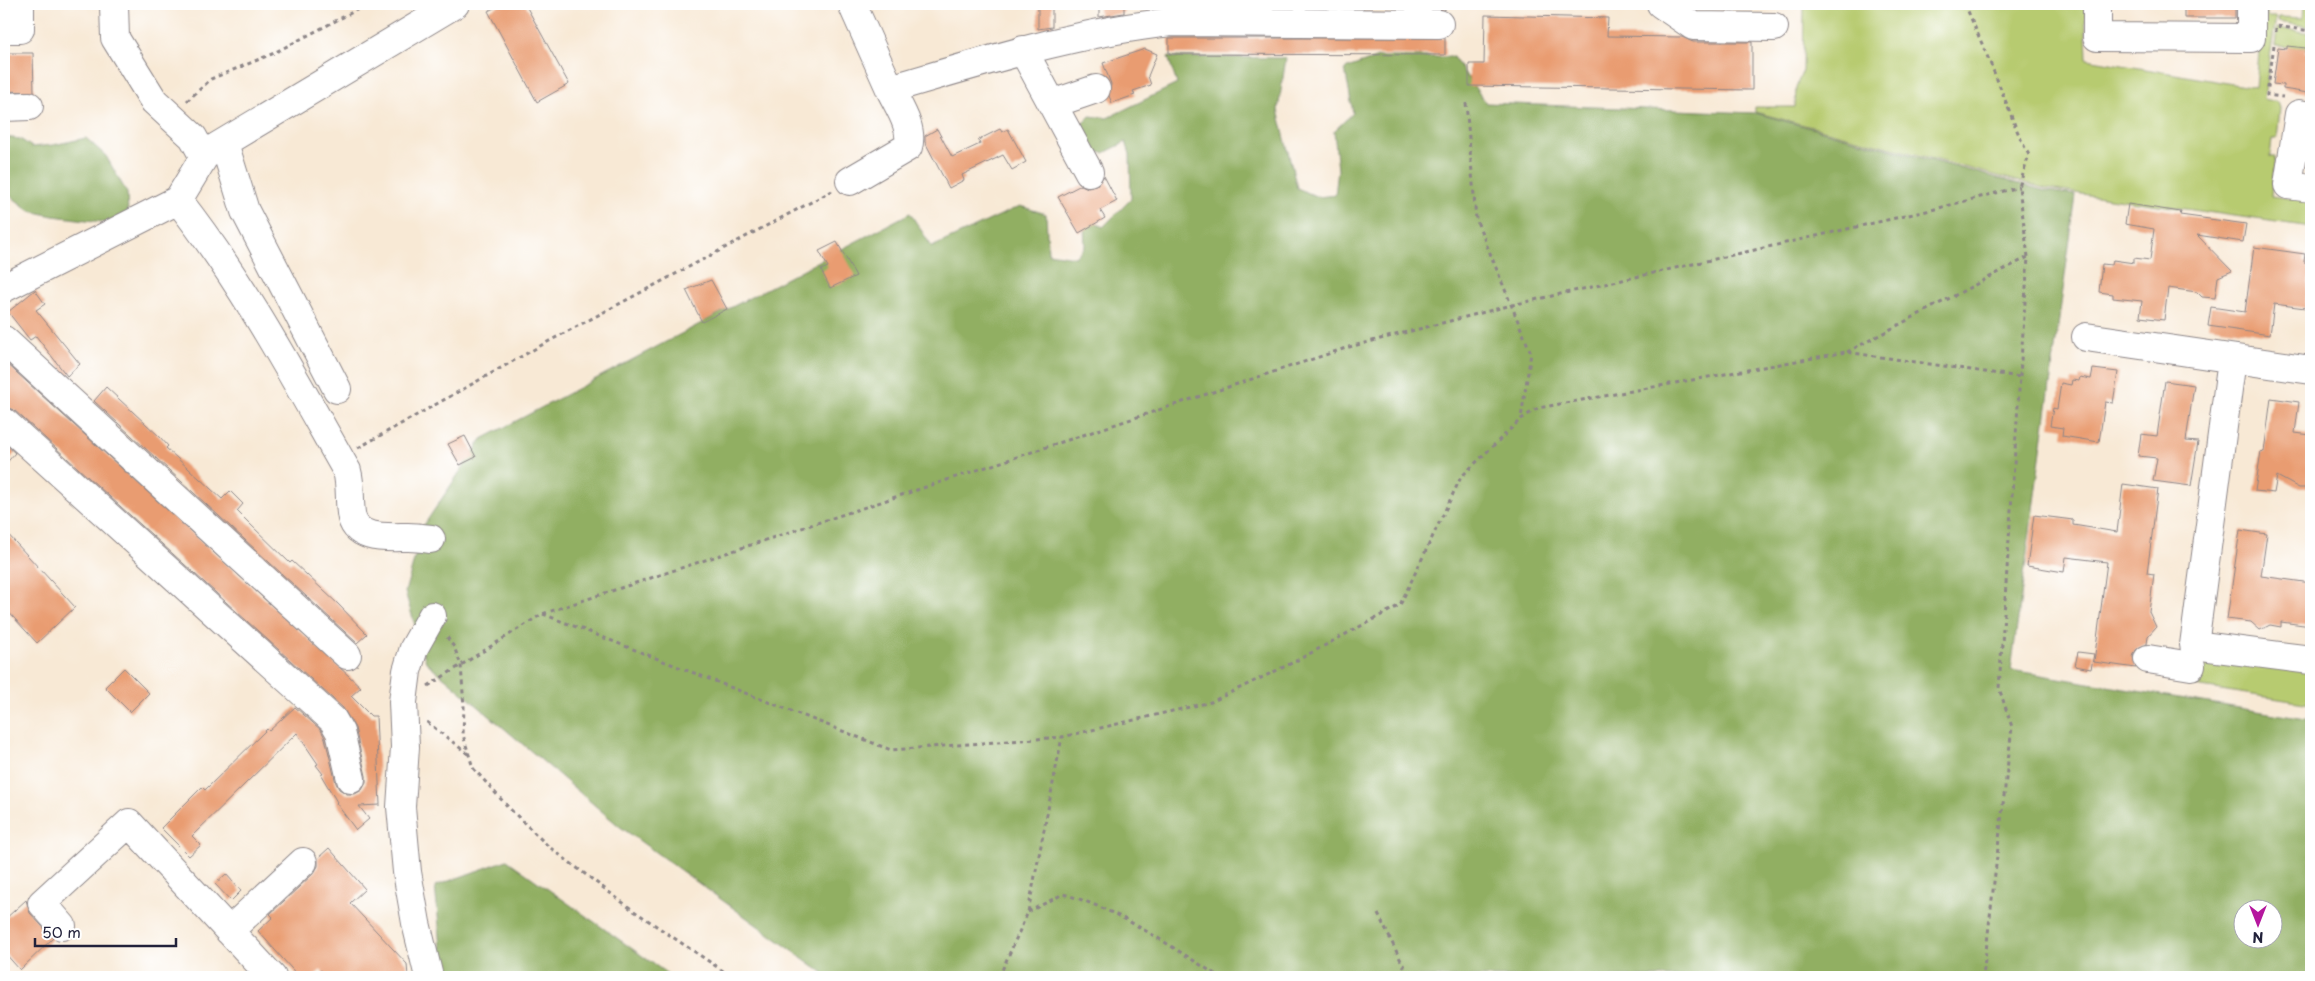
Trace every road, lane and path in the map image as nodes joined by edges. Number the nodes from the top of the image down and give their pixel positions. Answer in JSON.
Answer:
{"nodes":[{"id":1,"x":20,"y":4,"type":"edge"},
{"id":2,"x":114,"y":4,"type":"edge"},
{"id":3,"x":368,"y":4,"type":"edge"},
{"id":4,"x":455,"y":4,"type":"edge"},
{"id":5,"x":852,"y":4,"type":"edge"},
{"id":6,"x":1661,"y":4,"type":"edge"},
{"id":7,"x":1965,"y":4,"type":"edge"},
{"id":8,"x":2097,"y":4,"type":"edge"},
{"id":9,"x":2252,"y":4,"type":"edge"},
{"id":10,"x":1172,"y":13,"type":"edge"},
{"id":11,"x":1393,"y":14,"type":"edge"},
{"id":12,"x":1439,"y":24,"type":"dead end"},
{"id":13,"x":1774,"y":27,"type":"dead end"},
{"id":14,"x":4,"y":29,"type":"edge"},
{"id":15,"x":2311,"y":31,"type":"edge"},
{"id":16,"x":1023,"y":50,"type":"junction"},
{"id":17,"x":890,"y":89,"type":"junction"},
{"id":18,"x":1096,"y":89,"type":"dead end"},
{"id":19,"x":2285,"y":97,"type":"dead end"},
{"id":20,"x":1466,"y":103,"type":"dead end"},
{"id":21,"x":1052,"y":104,"type":"junction"},
{"id":22,"x":2311,"y":116,"type":"edge"},
{"id":23,"x":178,"y":123,"type":"junction"},
{"id":24,"x":214,"y":150,"type":"junction"},
{"id":25,"x":1089,"y":172,"type":"dead end"},
{"id":26,"x":850,"y":181,"type":"joint"},
{"id":27,"x":2019,"y":187,"type":"junction"},
{"id":28,"x":2311,"y":188,"type":"edge"},
{"id":29,"x":178,"y":200,"type":"junction"},
{"id":30,"x":2028,"y":256,"type":"junction"},
{"id":31,"x":4,"y":288,"type":"edge"},
{"id":32,"x":1512,"y":305,"type":"junction"},
{"id":33,"x":2086,"y":338,"type":"dead end"},
{"id":34,"x":4,"y":340,"type":"edge"},
{"id":35,"x":1846,"y":352,"type":"junction"},
{"id":36,"x":2232,"y":359,"type":"junction"},
{"id":37,"x":2311,"y":370,"type":"edge"},
{"id":38,"x":2020,"y":377,"type":"junction"},
{"id":39,"x":337,"y":389,"type":"dead end"},
{"id":40,"x":1521,"y":419,"type":"junction"},
{"id":41,"x":4,"y":422,"type":"edge"},
{"id":42,"x":352,"y":451,"type":"dead end"},
{"id":43,"x":431,"y":539,"type":"dead end"},
{"id":44,"x":542,"y":614,"type":"junction"},
{"id":45,"x":432,"y":616,"type":"joint"},
{"id":46,"x":347,"y":655,"type":"dead end"},
{"id":47,"x":2148,"y":660,"type":"dead end"},
{"id":48,"x":2311,"y":660,"type":"edge"},
{"id":49,"x":2192,"y":664,"type":"junction"},
{"id":50,"x":461,"y":666,"type":"junction"},
{"id":51,"x":403,"y":702,"type":"junction"},
{"id":52,"x":1062,"y":737,"type":"junction"},
{"id":53,"x":468,"y":754,"type":"junction"},
{"id":54,"x":351,"y":779,"type":"dead end"},
{"id":55,"x":303,"y":862,"type":"dead end"},
{"id":56,"x":1028,"y":912,"type":"junction"},
{"id":57,"x":1378,"y":914,"type":"dead end"},
{"id":58,"x":62,"y":926,"type":"dead end"},
{"id":59,"x":229,"y":930,"type":"junction"},
{"id":60,"x":257,"y":972,"type":"edge"},
{"id":61,"x":429,"y":977,"type":"edge"},
{"id":62,"x":732,"y":977,"type":"edge"},
{"id":63,"x":999,"y":977,"type":"edge"},
{"id":64,"x":1220,"y":977,"type":"edge"},
{"id":65,"x":1409,"y":977,"type":"edge"},
{"id":66,"x":1983,"y":977,"type":"edge"}],
"edges":[{"from":1,"to":14,"type":"street"},
{"from":2,"to":23,"type":"street"},
{"from":3,"to":23,"type":"path"},
{"from":4,"to":24,"type":"street"},
{"from":5,"to":17,"type":"street"},
{"from":6,"to":13,"type":"street"},
{"from":7,"to":27,"type":"path"},
{"from":8,"to":9,"type":"street"},
{"from":10,"to":11,"type":"street"},
{"from":10,"to":16,"type":"street"},
{"from":11,"to":12,"type":"street"},
{"from":15,"to":19,"type":"path"},
{"from":16,"to":17,"type":"street"},
{"from":16,"to":21,"type":"street"},
{"from":17,"to":26,"type":"street"},
{"from":18,"to":21,"type":"street"},
{"from":20,"to":32,"type":"path"},
{"from":21,"to":25,"type":"street"},
{"from":22,"to":28,"type":"street"},
{"from":23,"to":24,"type":"street"},
{"from":24,"to":29,"type":"street"},
{"from":24,"to":39,"type":"street"},
{"from":26,"to":42,"type":"path"},
{"from":27,"to":30,"type":"path"},
{"from":27,"to":32,"type":"path"},
{"from":29,"to":31,"type":"street"},
{"from":29,"to":43,"type":"street"},
{"from":30,"to":35,"type":"path"},
{"from":30,"to":38,"type":"path"},
{"from":32,"to":40,"type":"path"},
{"from":32,"to":44,"type":"path"},
{"from":33,"to":36,"type":"street"},
{"from":34,"to":46,"type":"street"},
{"from":35,"to":38,"type":"path"},
{"from":35,"to":40,"type":"path"},
{"from":36,"to":37,"type":"street"},
{"from":36,"to":49,"type":"street"},
{"from":38,"to":66,"type":"path"},
{"from":40,"to":52,"type":"path"},
{"from":41,"to":54,"type":"street"},
{"from":44,"to":50,"type":"path"},
{"from":44,"to":52,"type":"path"},
{"from":45,"to":50,"type":"path"},
{"from":45,"to":51,"type":"street"},
{"from":47,"to":49,"type":"street"},
{"from":48,"to":49,"type":"street"},
{"from":50,"to":51,"type":"path"},
{"from":50,"to":53,"type":"path"},
{"from":51,"to":53,"type":"path"},
{"from":51,"to":61,"type":"street"},
{"from":52,"to":56,"type":"path"},
{"from":53,"to":62,"type":"path"},
{"from":55,"to":59,"type":"street"},
{"from":56,"to":63,"type":"path"},
{"from":56,"to":64,"type":"path"},
{"from":57,"to":65,"type":"path"},
{"from":58,"to":59,"type":"street"},
{"from":59,"to":60,"type":"street"}]}
